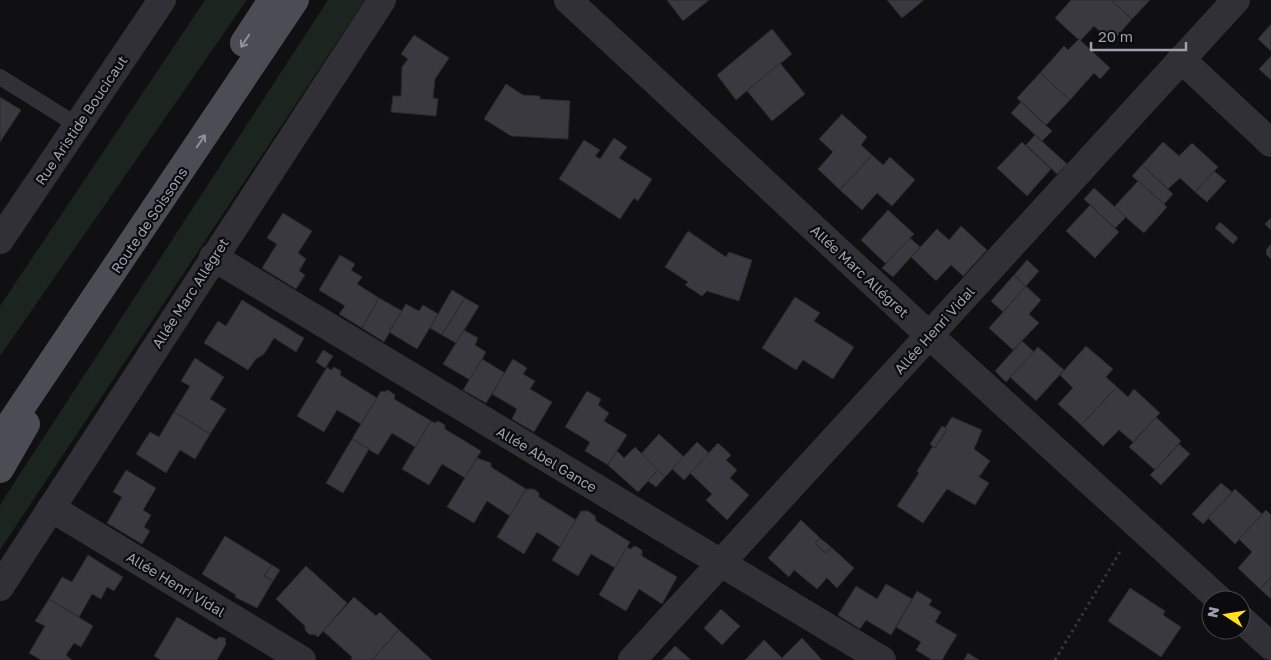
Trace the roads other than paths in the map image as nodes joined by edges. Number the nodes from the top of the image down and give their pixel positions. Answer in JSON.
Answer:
{"nodes":[{"id":1,"x":162,"y":0,"type":"edge"},
{"id":2,"x":272,"y":0,"type":"edge"},
{"id":3,"x":295,"y":0,"type":"edge"},
{"id":4,"x":382,"y":0,"type":"edge"},
{"id":5,"x":568,"y":0,"type":"edge"},
{"id":6,"x":1236,"y":0,"type":"edge"},
{"id":7,"x":1181,"y":59,"type":"junction"},
{"id":8,"x":0,"y":77,"type":"edge"},
{"id":9,"x":78,"y":125,"type":"junction"},
{"id":10,"x":1271,"y":143,"type":"edge"},
{"id":11,"x":0,"y":240,"type":"edge"},
{"id":12,"x":213,"y":257,"type":"junction"},
{"id":13,"x":116,"y":269,"type":"junction"},
{"id":14,"x":929,"y":335,"type":"junction"},
{"id":15,"x":0,"y":406,"type":"edge"},
{"id":16,"x":0,"y":439,"type":"edge"},
{"id":17,"x":0,"y":469,"type":"edge"},
{"id":18,"x":51,"y":508,"type":"junction"},
{"id":19,"x":721,"y":563,"type":"junction"},
{"id":20,"x":0,"y":586,"type":"edge"},
{"id":21,"x":1209,"y":590,"type":"edge"},
{"id":22,"x":1251,"y":628,"type":"edge"},
{"id":23,"x":1271,"y":646,"type":"edge"},
{"id":24,"x":302,"y":660,"type":"edge"},
{"id":25,"x":632,"y":660,"type":"edge"},
{"id":26,"x":882,"y":660,"type":"edge"}],
"edges":[{"from":1,"to":9,"type":"street","name":"Rue Aristide Boucicaut"},
{"from":2,"to":15,"type":"main road","name":"Route de Soissons","one_way":true},
{"from":13,"to":3,"type":"main road","name":"Route de Soissons","one_way":true},
{"from":4,"to":12,"type":"street","name":"Allée Marc Allégret"},
{"from":5,"to":14,"type":"street","name":"Allée Marc Allégret"},
{"from":6,"to":7,"type":"street","name":"Allée Henri Vidal"},
{"from":7,"to":10,"type":"street"},
{"from":7,"to":14,"type":"street","name":"Allée Henri Vidal"},
{"from":8,"to":9,"type":"lane"},
{"from":9,"to":11,"type":"street","name":"Rue Aristide Boucicaut"},
{"from":12,"to":18,"type":"street","name":"Allée Marc Allégret"},
{"from":12,"to":19,"type":"street","name":"Allée Abel Gance"},
{"from":13,"to":16,"type":"main road","name":"Route de Soissons"},
{"from":13,"to":17,"type":"main road"},
{"from":14,"to":19,"type":"street","name":"Allée Henri Vidal"},
{"from":14,"to":21,"type":"street","name":"Allée Marc Allégret"},
{"from":18,"to":20,"type":"street","name":"Allée Marc Allégret"},
{"from":18,"to":24,"type":"street","name":"Allée Henri Vidal"},
{"from":19,"to":25,"type":"street","name":"Allée Henri Vidal"},
{"from":19,"to":26,"type":"street","name":"Allée Abel Gance"},
{"from":22,"to":23,"type":"street"}]}
